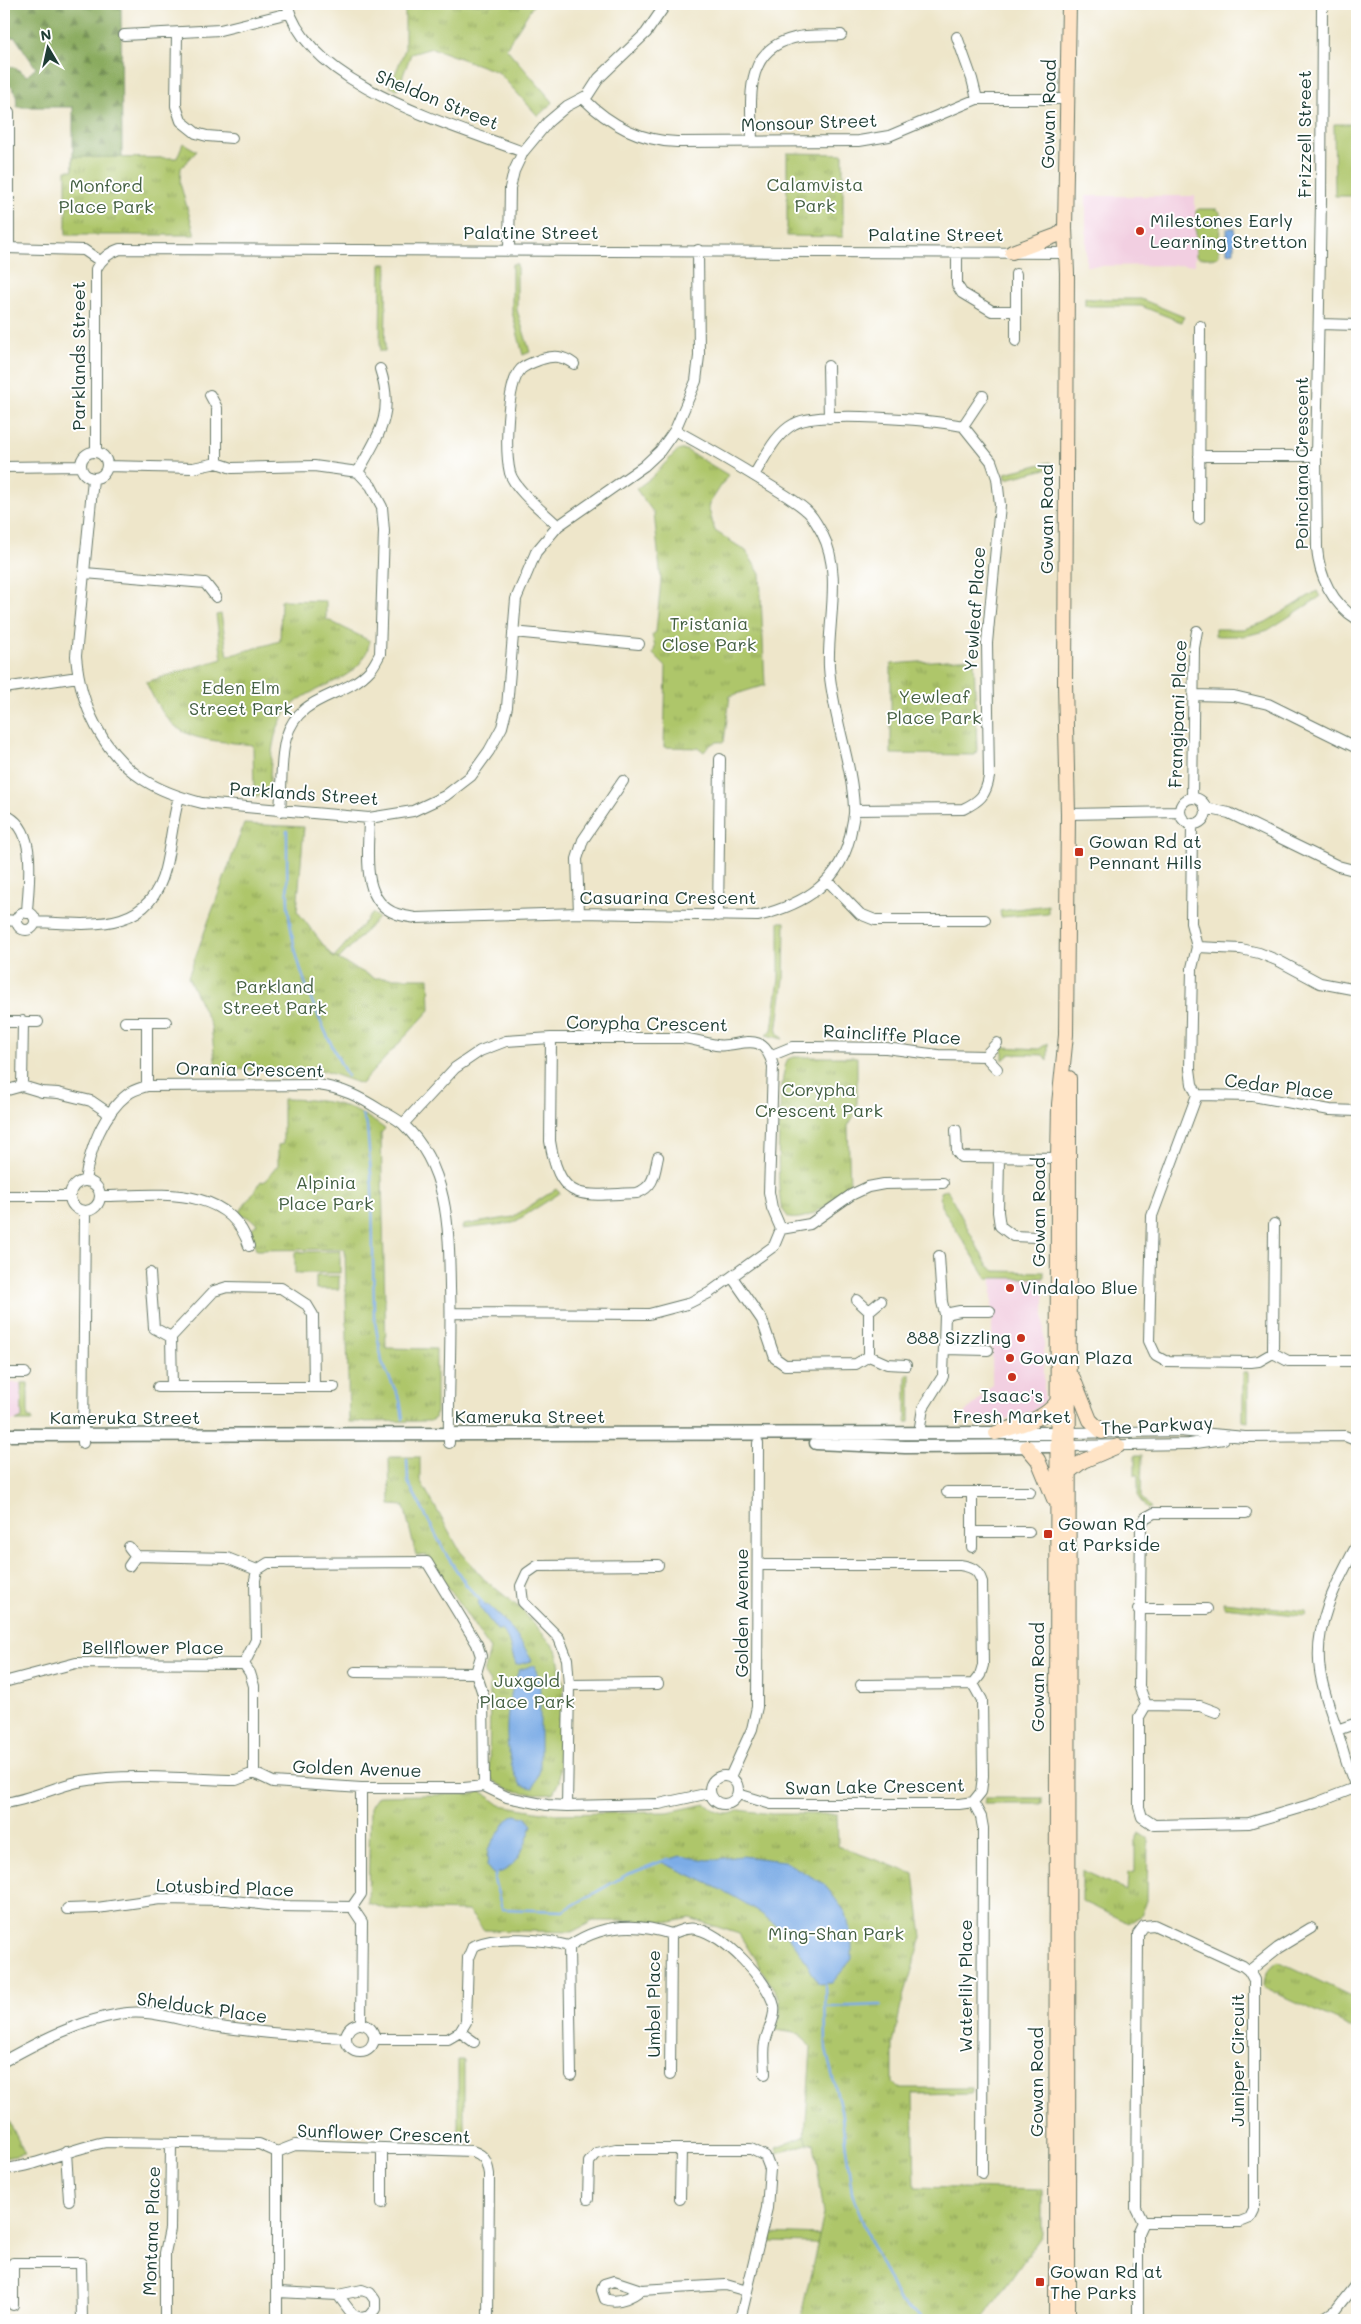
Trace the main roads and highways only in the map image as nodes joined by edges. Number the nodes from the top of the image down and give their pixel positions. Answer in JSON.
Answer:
{"nodes":[{"id":1,"x":1069,"y":4,"type":"edge"},
{"id":2,"x":1065,"y":228,"type":"junction"},
{"id":3,"x":1012,"y":252,"type":"road end"},
{"id":4,"x":1064,"y":1158,"type":"junction"},
{"id":5,"x":1070,"y":1371,"type":"junction"},
{"id":6,"x":1057,"y":1402,"type":"junction"},
{"id":7,"x":1102,"y":1432,"type":"road end"},
{"id":8,"x":996,"y":1433,"type":"road end"},
{"id":9,"x":1064,"y":1440,"type":"junction"},
{"id":10,"x":1118,"y":1446,"type":"road end"},
{"id":11,"x":1027,"y":1447,"type":"road end"},
{"id":12,"x":1070,"y":1471,"type":"junction"},
{"id":13,"x":1056,"y":1505,"type":"junction"},
{"id":14,"x":1056,"y":2320,"type":"edge"},
{"id":15,"x":1068,"y":2320,"type":"edge"}],
"edges":[{"from":1,"to":2,"type":"main road","name":"Gowan Road"},
{"from":2,"to":3,"type":"main road"},
{"from":2,"to":4,"type":"main road","name":"Gowan Road"},
{"from":4,"to":5,"type":"main road","name":"Gowan Road"},
{"from":4,"to":6,"type":"main road","name":"Gowan Road"},
{"from":5,"to":7,"type":"main road"},
{"from":5,"to":9,"type":"main road","name":"Gowan Road"},
{"from":6,"to":8,"type":"main road"},
{"from":6,"to":9,"type":"main road","name":"Gowan Road"},
{"from":9,"to":12,"type":"main road","name":"Gowan Road"},
{"from":9,"to":13,"type":"main road","name":"Gowan Road"},
{"from":10,"to":12,"type":"main road"},
{"from":11,"to":13,"type":"main road"},
{"from":12,"to":15,"type":"main road","name":"Gowan Road"},
{"from":13,"to":14,"type":"main road","name":"Gowan Road"}]}
